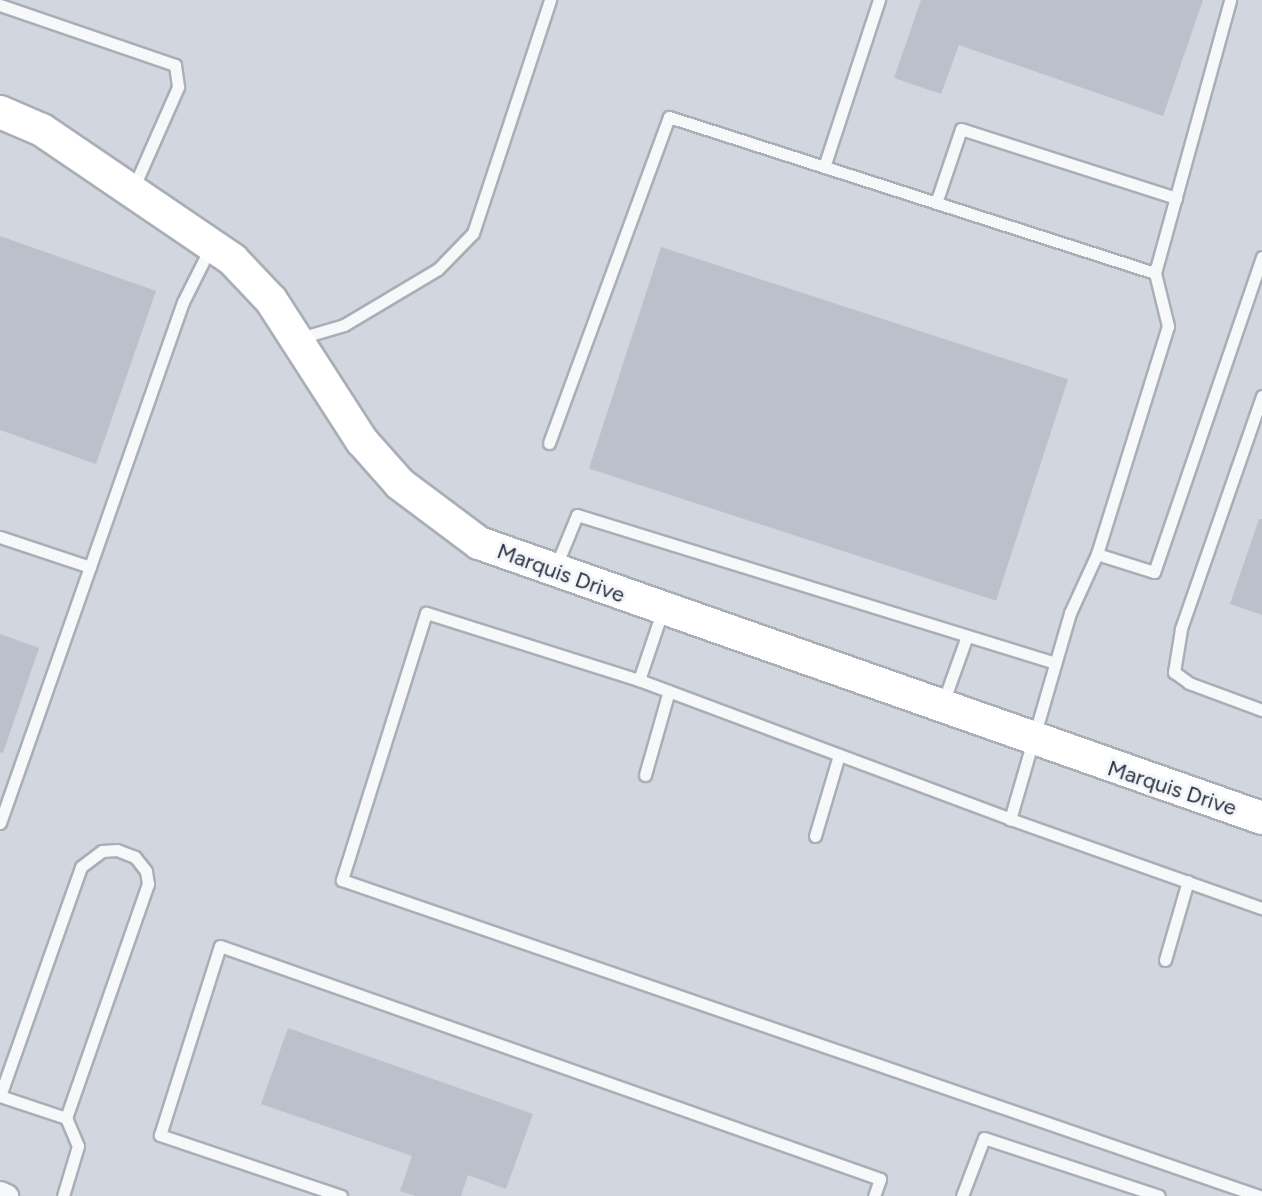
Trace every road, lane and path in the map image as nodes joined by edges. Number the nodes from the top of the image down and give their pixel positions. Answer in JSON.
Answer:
{"nodes":[{"id":1,"x":550,"y":0,"type":"edge"},
{"id":2,"x":879,"y":0,"type":"edge"},
{"id":3,"x":1230,"y":0,"type":"edge"},
{"id":4,"x":0,"y":5,"type":"edge"},
{"id":5,"x":0,"y":112,"type":"edge"},
{"id":6,"x":824,"y":167,"type":"junction"},
{"id":7,"x":133,"y":190,"type":"junction"},
{"id":8,"x":1176,"y":198,"type":"junction"},
{"id":9,"x":936,"y":203,"type":"junction"},
{"id":10,"x":212,"y":244,"type":"junction"},
{"id":11,"x":1262,"y":257,"type":"edge"},
{"id":12,"x":1155,"y":273,"type":"junction"},
{"id":13,"x":296,"y":339,"type":"junction"},
{"id":14,"x":1262,"y":396,"type":"edge"},
{"id":15,"x":549,"y":443,"type":"dead end"},
{"id":16,"x":0,"y":537,"type":"edge"},
{"id":17,"x":1097,"y":554,"type":"junction"},
{"id":18,"x":90,"y":567,"type":"junction"},
{"id":19,"x":554,"y":571,"type":"junction"},
{"id":20,"x":663,"y":609,"type":"junction"},
{"id":21,"x":967,"y":636,"type":"junction"},
{"id":22,"x":1055,"y":663,"type":"junction"},
{"id":23,"x":639,"y":680,"type":"junction"},
{"id":24,"x":669,"y":691,"type":"junction"},
{"id":25,"x":941,"y":708,"type":"junction"},
{"id":26,"x":1262,"y":710,"type":"edge"},
{"id":27,"x":1031,"y":740,"type":"junction"},
{"id":28,"x":839,"y":755,"type":"junction"},
{"id":29,"x":645,"y":775,"type":"dead end"},
{"id":30,"x":1262,"y":818,"type":"edge"},
{"id":31,"x":1010,"y":819,"type":"junction"},
{"id":32,"x":0,"y":823,"type":"edge"},
{"id":33,"x":815,"y":836,"type":"dead end"},
{"id":34,"x":1188,"y":881,"type":"junction"},
{"id":35,"x":1262,"y":908,"type":"edge"},
{"id":36,"x":1165,"y":960,"type":"dead end"},
{"id":37,"x":66,"y":1118,"type":"junction"},
{"id":38,"x":0,"y":1193,"type":"edge"},
{"id":39,"x":7,"y":1196,"type":"edge"},
{"id":40,"x":63,"y":1196,"type":"edge"},
{"id":41,"x":341,"y":1196,"type":"edge"},
{"id":42,"x":874,"y":1196,"type":"edge"},
{"id":43,"x":962,"y":1196,"type":"edge"},
{"id":44,"x":1159,"y":1196,"type":"edge"},
{"id":45,"x":1259,"y":1196,"type":"edge"}],
"edges":[{"from":1,"to":13,"type":"lane"},
{"from":2,"to":6,"type":"lane"},
{"from":3,"to":8,"type":"lane"},
{"from":4,"to":7,"type":"lane"},
{"from":5,"to":7,"type":"street","name":"Marquis Drive"},
{"from":6,"to":9,"type":"lane"},
{"from":6,"to":15,"type":"lane"},
{"from":7,"to":10,"type":"street","name":"Marquis Drive"},
{"from":8,"to":9,"type":"lane"},
{"from":8,"to":12,"type":"lane"},
{"from":9,"to":12,"type":"lane"},
{"from":10,"to":13,"type":"street","name":"Marquis Drive"},
{"from":10,"to":18,"type":"lane"},
{"from":11,"to":17,"type":"lane"},
{"from":12,"to":17,"type":"lane"},
{"from":13,"to":19,"type":"street","name":"Marquis Drive"},
{"from":14,"to":26,"type":"lane"},
{"from":16,"to":18,"type":"lane"},
{"from":17,"to":22,"type":"lane"},
{"from":18,"to":32,"type":"lane"},
{"from":19,"to":20,"type":"street","name":"Marquis Drive"},
{"from":19,"to":21,"type":"lane"},
{"from":20,"to":23,"type":"lane"},
{"from":20,"to":25,"type":"street","name":"Marquis Drive"},
{"from":21,"to":22,"type":"lane"},
{"from":21,"to":25,"type":"lane"},
{"from":22,"to":27,"type":"lane"},
{"from":23,"to":24,"type":"lane"},
{"from":23,"to":45,"type":"lane"},
{"from":24,"to":28,"type":"lane"},
{"from":24,"to":29,"type":"lane"},
{"from":25,"to":27,"type":"street","name":"Marquis Drive"},
{"from":27,"to":30,"type":"street","name":"Marquis Drive"},
{"from":27,"to":31,"type":"lane"},
{"from":28,"to":31,"type":"lane"},
{"from":28,"to":33,"type":"lane"},
{"from":31,"to":34,"type":"lane"},
{"from":34,"to":35,"type":"lane"},
{"from":34,"to":36,"type":"lane"},
{"from":37,"to":37,"type":"lane"},
{"from":37,"to":40,"type":"lane"},
{"from":38,"to":39,"type":"street"},
{"from":41,"to":42,"type":"lane"},
{"from":43,"to":44,"type":"lane"}]}
